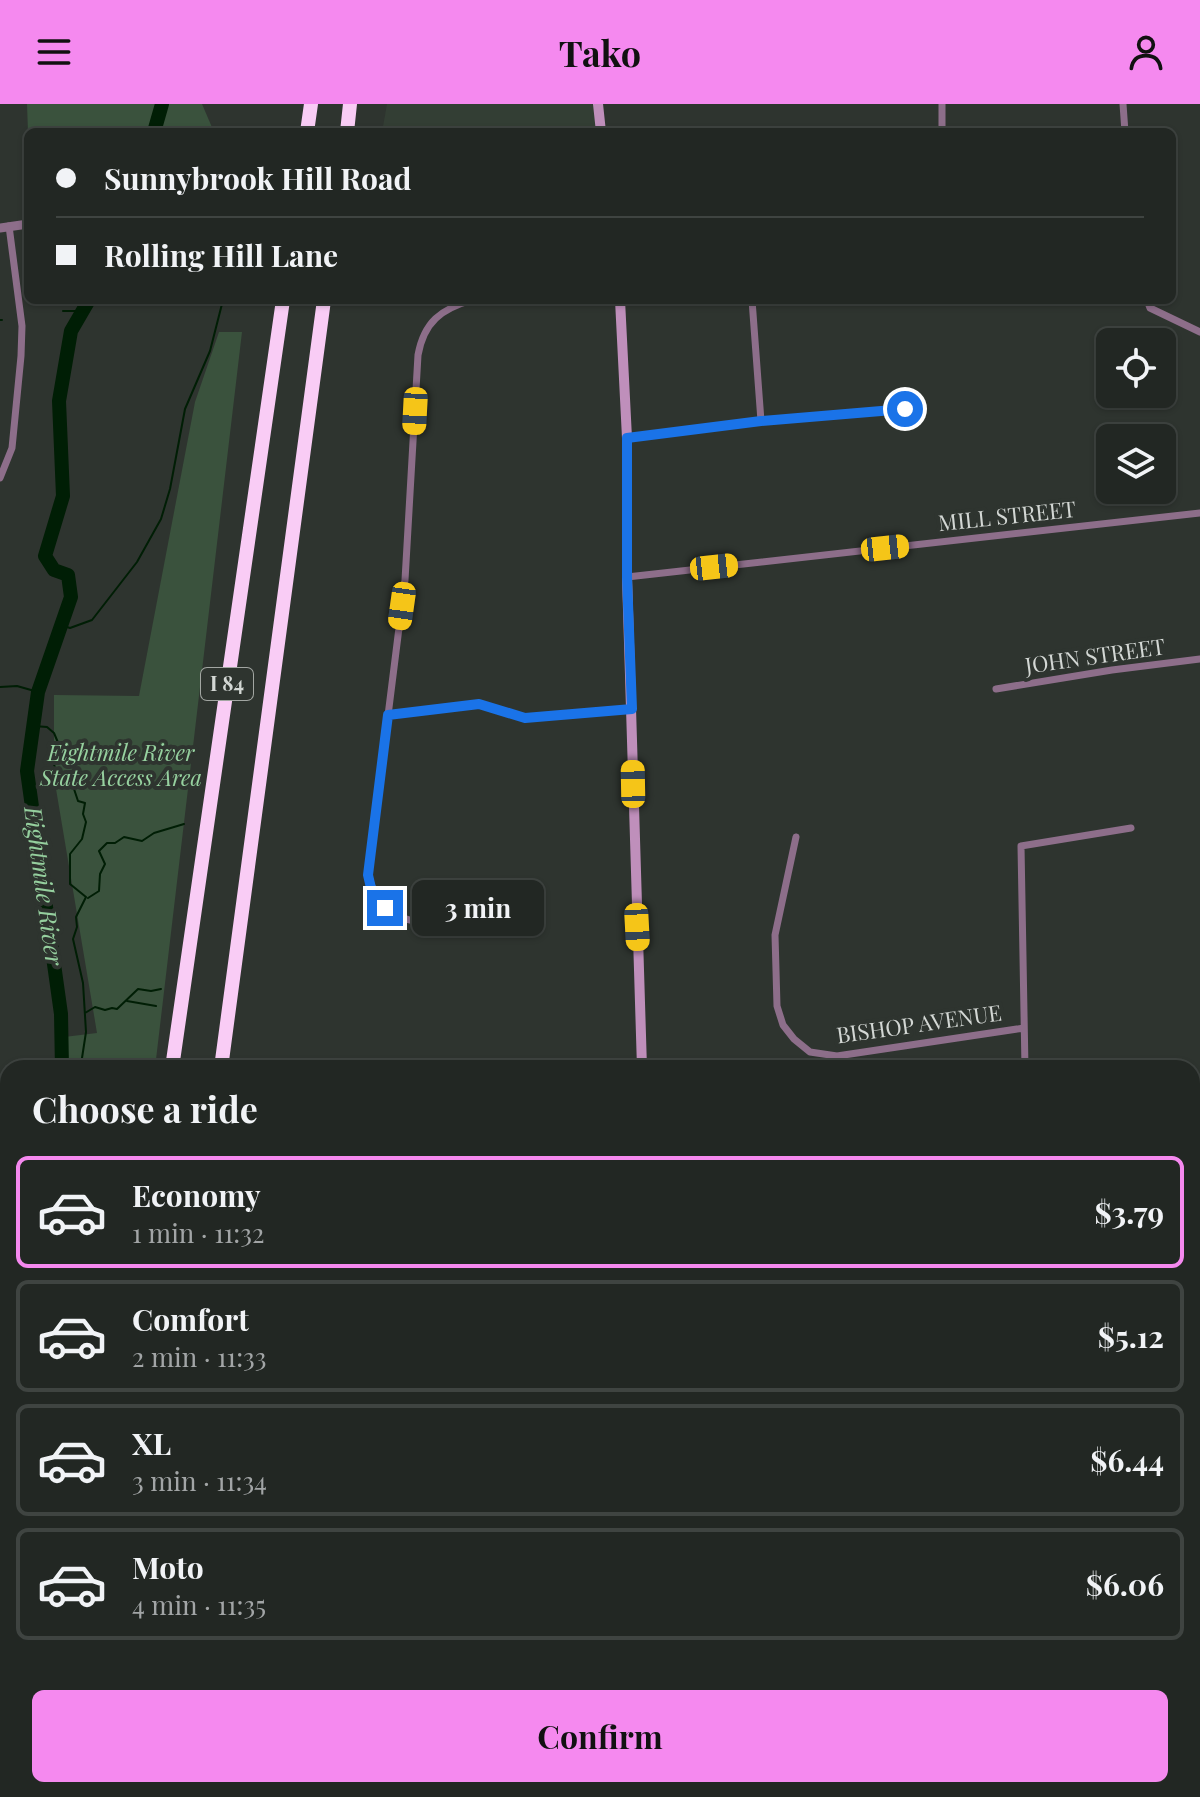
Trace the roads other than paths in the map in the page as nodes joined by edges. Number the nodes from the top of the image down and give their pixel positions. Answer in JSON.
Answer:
{"nodes":[{"id":1,"x":311,"y":104,"type":"edge"},
{"id":2,"x":350,"y":104,"type":"edge"},
{"id":3,"x":598,"y":104,"type":"edge"},
{"id":4,"x":942,"y":104,"type":"edge"},
{"id":5,"x":1123,"y":104,"type":"edge"},
{"id":6,"x":308,"y":128,"type":"edge"},
{"id":7,"x":347,"y":128,"type":"edge"},
{"id":8,"x":601,"y":128,"type":"edge"},
{"id":9,"x":942,"y":128,"type":"edge"},
{"id":10,"x":1125,"y":128,"type":"edge"},
{"id":11,"x":5,"y":227,"type":"edge"},
{"id":12,"x":282,"y":304,"type":"edge"},
{"id":13,"x":323,"y":304,"type":"edge"},
{"id":14,"x":458,"y":304,"type":"edge"},
{"id":15,"x":620,"y":304,"type":"edge"},
{"id":16,"x":752,"y":304,"type":"edge"},
{"id":17,"x":1148,"y":304,"type":"edge"},
{"id":18,"x":1200,"y":332,"type":"edge"},
{"id":19,"x":905,"y":409,"type":"dead end"},
{"id":20,"x":761,"y":421,"type":"junction"},
{"id":21,"x":627,"y":438,"type":"junction"},
{"id":22,"x":0,"y":478,"type":"edge"},
{"id":23,"x":1200,"y":513,"type":"edge"},
{"id":24,"x":627,"y":577,"type":"junction"},
{"id":25,"x":1200,"y":659,"type":"edge"},
{"id":26,"x":996,"y":689,"type":"dead end"},
{"id":27,"x":632,"y":709,"type":"junction"},
{"id":28,"x":388,"y":715,"type":"junction"},
{"id":29,"x":1131,"y":828,"type":"dead end"},
{"id":30,"x":796,"y":837,"type":"dead end"},
{"id":31,"x":486,"y":917,"type":"dead end"},
{"id":32,"x":1024,"y":1028,"type":"junction"},
{"id":33,"x":173,"y":1060,"type":"edge"},
{"id":34,"x":222,"y":1060,"type":"edge"},
{"id":35,"x":642,"y":1060,"type":"edge"},
{"id":36,"x":1025,"y":1060,"type":"edge"}],
"edges":[{"from":1,"to":6,"type":"highway"},
{"from":2,"to":7,"type":"highway"},
{"from":3,"to":8,"type":"main road"},
{"from":4,"to":9,"type":"street"},
{"from":5,"to":10,"type":"street"},
{"from":11,"to":22,"type":"street"},
{"from":12,"to":33,"type":"highway","number":"I 84"},
{"from":13,"to":34,"type":"highway","number":"I 84"},
{"from":14,"to":28,"type":"street"},
{"from":15,"to":21,"type":"main road"},
{"from":16,"to":20,"type":"street"},
{"from":17,"to":18,"type":"street"},
{"from":19,"to":20,"type":"street"},
{"from":20,"to":21,"type":"street"},
{"from":21,"to":24,"type":"main road"},
{"from":23,"to":24,"type":"street","name":"MILL STREET"},
{"from":24,"to":27,"type":"main road"},
{"from":25,"to":26,"type":"street","name":"JOHN STREET"},
{"from":27,"to":28,"type":"street"},
{"from":27,"to":35,"type":"main road"},
{"from":28,"to":31,"type":"street"},
{"from":29,"to":32,"type":"street"},
{"from":30,"to":32,"type":"street","name":"BISHOP AVENUE"},
{"from":32,"to":36,"type":"street"}]}
